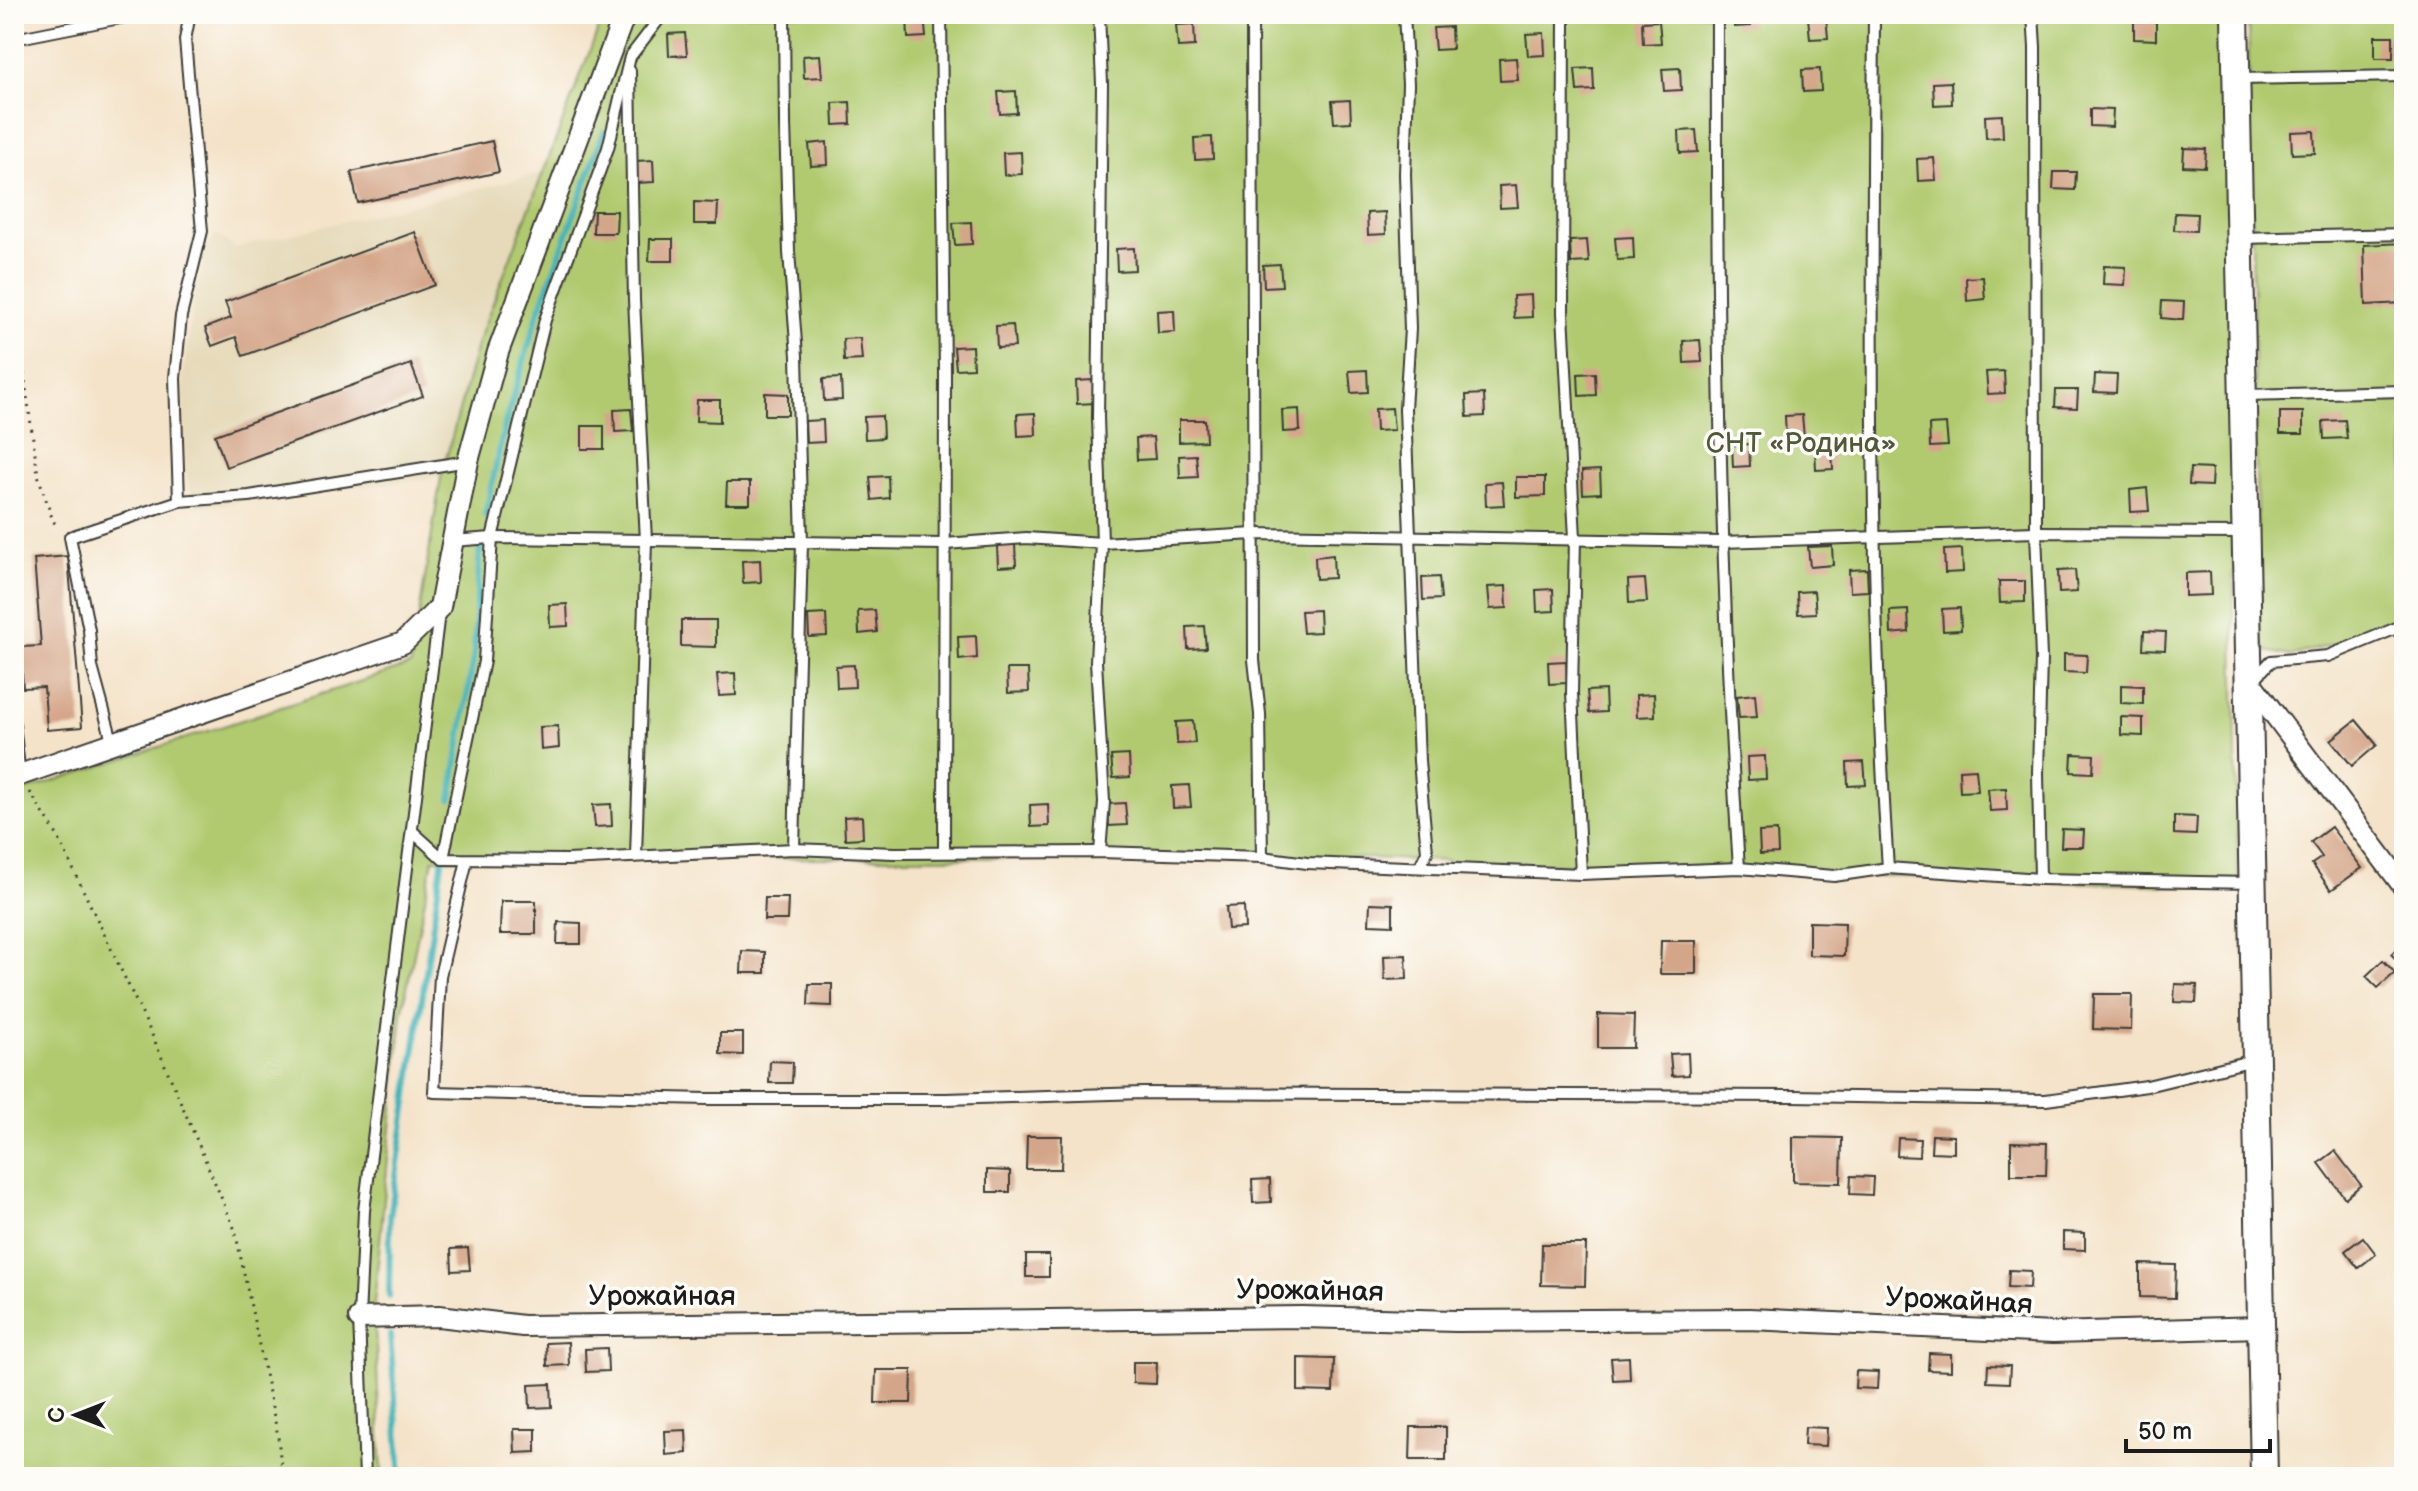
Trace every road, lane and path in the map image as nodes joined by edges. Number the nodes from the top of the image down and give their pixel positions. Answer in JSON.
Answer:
{"nodes":[{"id":1,"x":140,"y":14,"type":"edge"},
{"id":2,"x":190,"y":14,"type":"edge"},
{"id":3,"x":627,"y":14,"type":"edge"},
{"id":4,"x":663,"y":14,"type":"edge"},
{"id":5,"x":784,"y":14,"type":"edge"},
{"id":6,"x":941,"y":14,"type":"edge"},
{"id":7,"x":1099,"y":14,"type":"edge"},
{"id":8,"x":1252,"y":14,"type":"edge"},
{"id":9,"x":1404,"y":14,"type":"edge"},
{"id":10,"x":1564,"y":14,"type":"edge"},
{"id":11,"x":1717,"y":14,"type":"edge"},
{"id":12,"x":1874,"y":14,"type":"edge"},
{"id":13,"x":2033,"y":14,"type":"edge"},
{"id":14,"x":2235,"y":14,"type":"edge"},
{"id":15,"x":14,"y":39,"type":"edge"},
{"id":16,"x":630,"y":57,"type":"junction"},
{"id":17,"x":2404,"y":76,"type":"edge"},
{"id":18,"x":2236,"y":79,"type":"junction"},
{"id":19,"x":2404,"y":234,"type":"edge"},
{"id":20,"x":2239,"y":238,"type":"junction"},
{"id":21,"x":14,"y":302,"type":"edge"},
{"id":22,"x":2404,"y":391,"type":"edge"},
{"id":23,"x":2242,"y":395,"type":"junction"},
{"id":24,"x":468,"y":461,"type":"junction"},
{"id":25,"x":179,"y":501,"type":"junction"},
{"id":26,"x":2036,"y":532,"type":"junction"},
{"id":27,"x":2244,"y":533,"type":"junction"},
{"id":28,"x":1254,"y":534,"type":"junction"},
{"id":29,"x":1409,"y":535,"type":"junction"},
{"id":30,"x":1876,"y":536,"type":"junction"},
{"id":31,"x":70,"y":537,"type":"junction"},
{"id":32,"x":492,"y":538,"type":"junction"},
{"id":33,"x":1575,"y":538,"type":"junction"},
{"id":34,"x":452,"y":541,"type":"junction"},
{"id":35,"x":646,"y":541,"type":"junction"},
{"id":36,"x":1722,"y":542,"type":"junction"},
{"id":37,"x":802,"y":543,"type":"junction"},
{"id":38,"x":1102,"y":543,"type":"junction"},
{"id":39,"x":945,"y":544,"type":"junction"},
{"id":40,"x":440,"y":607,"type":"junction"},
{"id":41,"x":2404,"y":625,"type":"edge"},
{"id":42,"x":2251,"y":683,"type":"junction"},
{"id":43,"x":14,"y":724,"type":"edge"},
{"id":44,"x":113,"y":745,"type":"junction"},
{"id":45,"x":17,"y":777,"type":"edge"},
{"id":46,"x":412,"y":831,"type":"junction"},
{"id":47,"x":794,"y":849,"type":"junction"},
{"id":48,"x":944,"y":852,"type":"junction"},
{"id":49,"x":1100,"y":852,"type":"junction"},
{"id":50,"x":636,"y":856,"type":"junction"},
{"id":51,"x":1262,"y":857,"type":"junction"},
{"id":52,"x":443,"y":859,"type":"junction"},
{"id":53,"x":467,"y":860,"type":"junction"},
{"id":54,"x":1420,"y":866,"type":"junction"},
{"id":55,"x":1739,"y":868,"type":"junction"},
{"id":56,"x":1888,"y":868,"type":"junction"},
{"id":57,"x":1581,"y":874,"type":"junction"},
{"id":58,"x":2040,"y":879,"type":"junction"},
{"id":59,"x":2252,"y":883,"type":"junction"},
{"id":60,"x":2404,"y":887,"type":"edge"},
{"id":61,"x":2256,"y":1060,"type":"junction"},
{"id":62,"x":359,"y":1318,"type":"junction"},
{"id":63,"x":2261,"y":1327,"type":"junction"},
{"id":64,"x":282,"y":1477,"type":"edge"},
{"id":65,"x":365,"y":1477,"type":"edge"},
{"id":66,"x":2264,"y":1477,"type":"edge"}],
"edges":[{"from":1,"to":15,"type":"lane"},
{"from":2,"to":25,"type":"lane"},
{"from":3,"to":24,"type":"street"},
{"from":4,"to":16,"type":"lane"},
{"from":5,"to":37,"type":"lane"},
{"from":6,"to":39,"type":"lane"},
{"from":7,"to":38,"type":"lane"},
{"from":8,"to":28,"type":"lane"},
{"from":9,"to":29,"type":"lane"},
{"from":10,"to":33,"type":"lane"},
{"from":11,"to":36,"type":"lane"},
{"from":12,"to":30,"type":"lane"},
{"from":13,"to":26,"type":"lane"},
{"from":14,"to":18,"type":"street"},
{"from":16,"to":32,"type":"lane"},
{"from":16,"to":35,"type":"lane"},
{"from":17,"to":18,"type":"lane"},
{"from":18,"to":20,"type":"street"},
{"from":19,"to":20,"type":"lane"},
{"from":20,"to":23,"type":"street"},
{"from":21,"to":31,"type":"path"},
{"from":22,"to":23,"type":"lane"},
{"from":23,"to":27,"type":"street"},
{"from":24,"to":25,"type":"lane"},
{"from":24,"to":34,"type":"street"},
{"from":25,"to":31,"type":"lane"},
{"from":26,"to":27,"type":"lane"},
{"from":26,"to":30,"type":"lane"},
{"from":26,"to":58,"type":"lane"},
{"from":27,"to":42,"type":"street"},
{"from":28,"to":29,"type":"lane"},
{"from":28,"to":38,"type":"lane"},
{"from":28,"to":51,"type":"lane"},
{"from":29,"to":33,"type":"lane"},
{"from":29,"to":54,"type":"lane"},
{"from":30,"to":36,"type":"lane"},
{"from":30,"to":56,"type":"lane"},
{"from":31,"to":44,"type":"lane"},
{"from":32,"to":34,"type":"lane"},
{"from":32,"to":35,"type":"lane"},
{"from":32,"to":52,"type":"lane"},
{"from":33,"to":36,"type":"lane"},
{"from":33,"to":57,"type":"lane"},
{"from":34,"to":40,"type":"street"},
{"from":35,"to":37,"type":"lane"},
{"from":35,"to":50,"type":"lane"},
{"from":36,"to":55,"type":"lane"},
{"from":37,"to":39,"type":"lane"},
{"from":37,"to":47,"type":"lane"},
{"from":38,"to":39,"type":"lane"},
{"from":38,"to":49,"type":"lane"},
{"from":39,"to":48,"type":"lane"},
{"from":40,"to":44,"type":"street"},
{"from":40,"to":46,"type":"lane"},
{"from":41,"to":42,"type":"lane"},
{"from":42,"to":59,"type":"street"},
{"from":42,"to":60,"type":"street"},
{"from":43,"to":45,"type":"lane"},
{"from":44,"to":45,"type":"street"},
{"from":45,"to":64,"type":"path"},
{"from":46,"to":52,"type":"lane"},
{"from":46,"to":62,"type":"lane"},
{"from":47,"to":48,"type":"lane"},
{"from":47,"to":50,"type":"lane"},
{"from":48,"to":49,"type":"lane"},
{"from":49,"to":51,"type":"lane"},
{"from":50,"to":53,"type":"lane"},
{"from":51,"to":54,"type":"lane"},
{"from":52,"to":53,"type":"lane"},
{"from":53,"to":61,"type":"lane"},
{"from":54,"to":57,"type":"lane"},
{"from":55,"to":56,"type":"lane"},
{"from":55,"to":57,"type":"lane"},
{"from":56,"to":58,"type":"lane"},
{"from":58,"to":59,"type":"lane"},
{"from":59,"to":61,"type":"street"},
{"from":61,"to":63,"type":"street"},
{"from":62,"to":63,"type":"street","name":"Урожайная"},
{"from":62,"to":65,"type":"lane"},
{"from":63,"to":66,"type":"street"}]}
